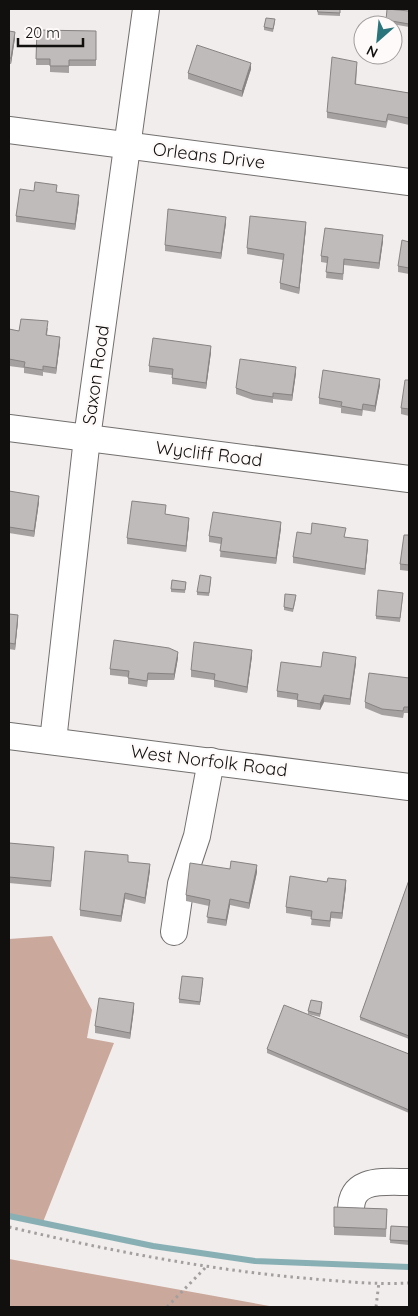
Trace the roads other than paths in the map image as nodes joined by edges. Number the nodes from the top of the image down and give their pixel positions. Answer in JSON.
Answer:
{"nodes":[{"id":1,"x":146,"y":9,"type":"edge"},
{"id":2,"x":9,"y":130,"type":"edge"},
{"id":3,"x":128,"y":146,"type":"junction"},
{"id":4,"x":409,"y":182,"type":"edge"},
{"id":5,"x":9,"y":428,"type":"edge"},
{"id":6,"x":87,"y":438,"type":"junction"},
{"id":7,"x":409,"y":480,"type":"edge"},
{"id":8,"x":9,"y":736,"type":"edge"},
{"id":9,"x":54,"y":741,"type":"junction"},
{"id":10,"x":211,"y":762,"type":"junction"},
{"id":11,"x":409,"y":787,"type":"edge"},
{"id":12,"x":174,"y":932,"type":"dead end"},
{"id":13,"x":409,"y":1182,"type":"edge"},
{"id":14,"x":351,"y":1212,"type":"edge"}],
"edges":[{"from":1,"to":3,"type":"street","name":"Saxon Road"},
{"from":2,"to":3,"type":"street","name":"Orleans Drive"},
{"from":3,"to":4,"type":"street","name":"Orleans Drive"},
{"from":3,"to":6,"type":"street","name":"Saxon Road"},
{"from":5,"to":6,"type":"street","name":"Wycliff Road"},
{"from":6,"to":7,"type":"street","name":"Wycliff Road"},
{"from":6,"to":9,"type":"street","name":"Saxon Road"},
{"from":8,"to":9,"type":"street","name":"West Norfolk Road"},
{"from":9,"to":10,"type":"street","name":"West Norfolk Road"},
{"from":10,"to":11,"type":"street","name":"West Norfolk Road"},
{"from":10,"to":12,"type":"street"},
{"from":13,"to":14,"type":"street"}]}
